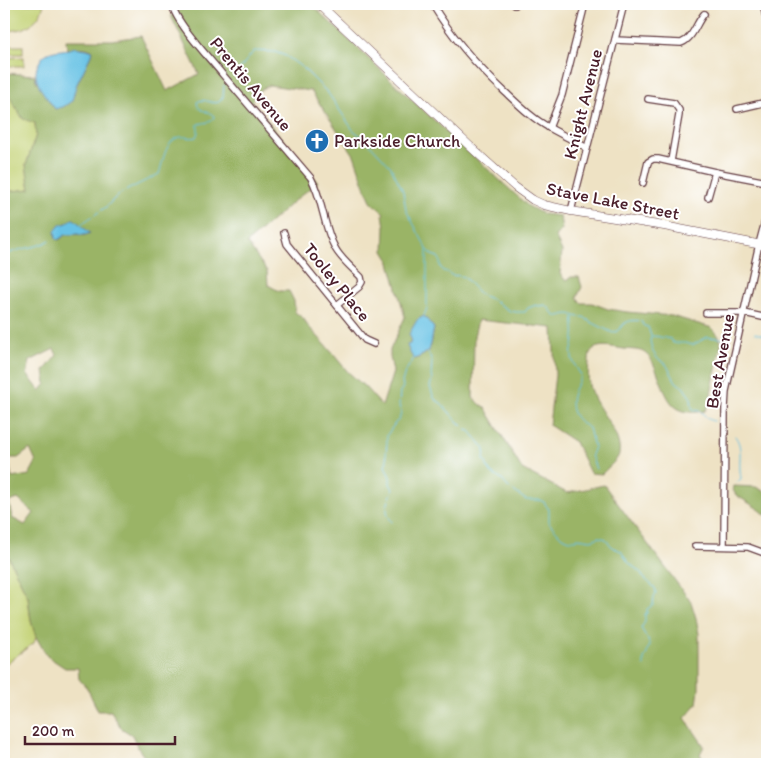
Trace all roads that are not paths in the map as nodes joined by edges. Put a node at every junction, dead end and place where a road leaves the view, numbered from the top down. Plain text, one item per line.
1 (172, 4) edge
2 (319, 4) edge
3 (432, 4) edge
4 (585, 4) edge
5 (624, 4) edge
6 (763, 4) edge
7 (704, 14) dead end
8 (767, 21) edge
9 (614, 40) junction
10 (648, 99) dead end
11 (767, 102) edge
12 (737, 109) dead end
13 (549, 128) junction
14 (587, 148) junction
15 (671, 162) junction
16 (715, 172) junction
17 (767, 182) edge
18 (643, 183) dead end
19 (708, 197) dead end
20 (571, 211) junction
21 (767, 214) edge
22 (284, 233) dead end
23 (759, 244) junction
24 (767, 246) edge
25 (337, 305) junction
26 (706, 313) dead end
27 (744, 313) junction
28 (767, 318) edge
29 (374, 344) dead end
30 (695, 546) dead end
31 (724, 546) junction
32 (767, 554) edge

1 - 25 street, Prentis Avenue
2 - 20 main road, Stave Lake Street
3 - 13 street
4 - 13 street
5 - 9 street, Knight Avenue
6 - 8 street
7 - 9 street
9 - 14 street, Knight Avenue
10 - 15 street
11 - 12 street
13 - 14 street
14 - 20 street, Knight Avenue
15 - 16 street
15 - 18 street
16 - 17 street
16 - 19 street
20 - 23 main road, Stave Lake Street
21 - 23 street, Best Avenue
22 - 25 street, Tooley Place
23 - 24 main road, Stave Lake Street
23 - 27 street, Best Avenue
25 - 29 street, Tooley Place
26 - 27 street
27 - 28 street
27 - 31 street, Best Avenue
30 - 31 street
31 - 32 street

